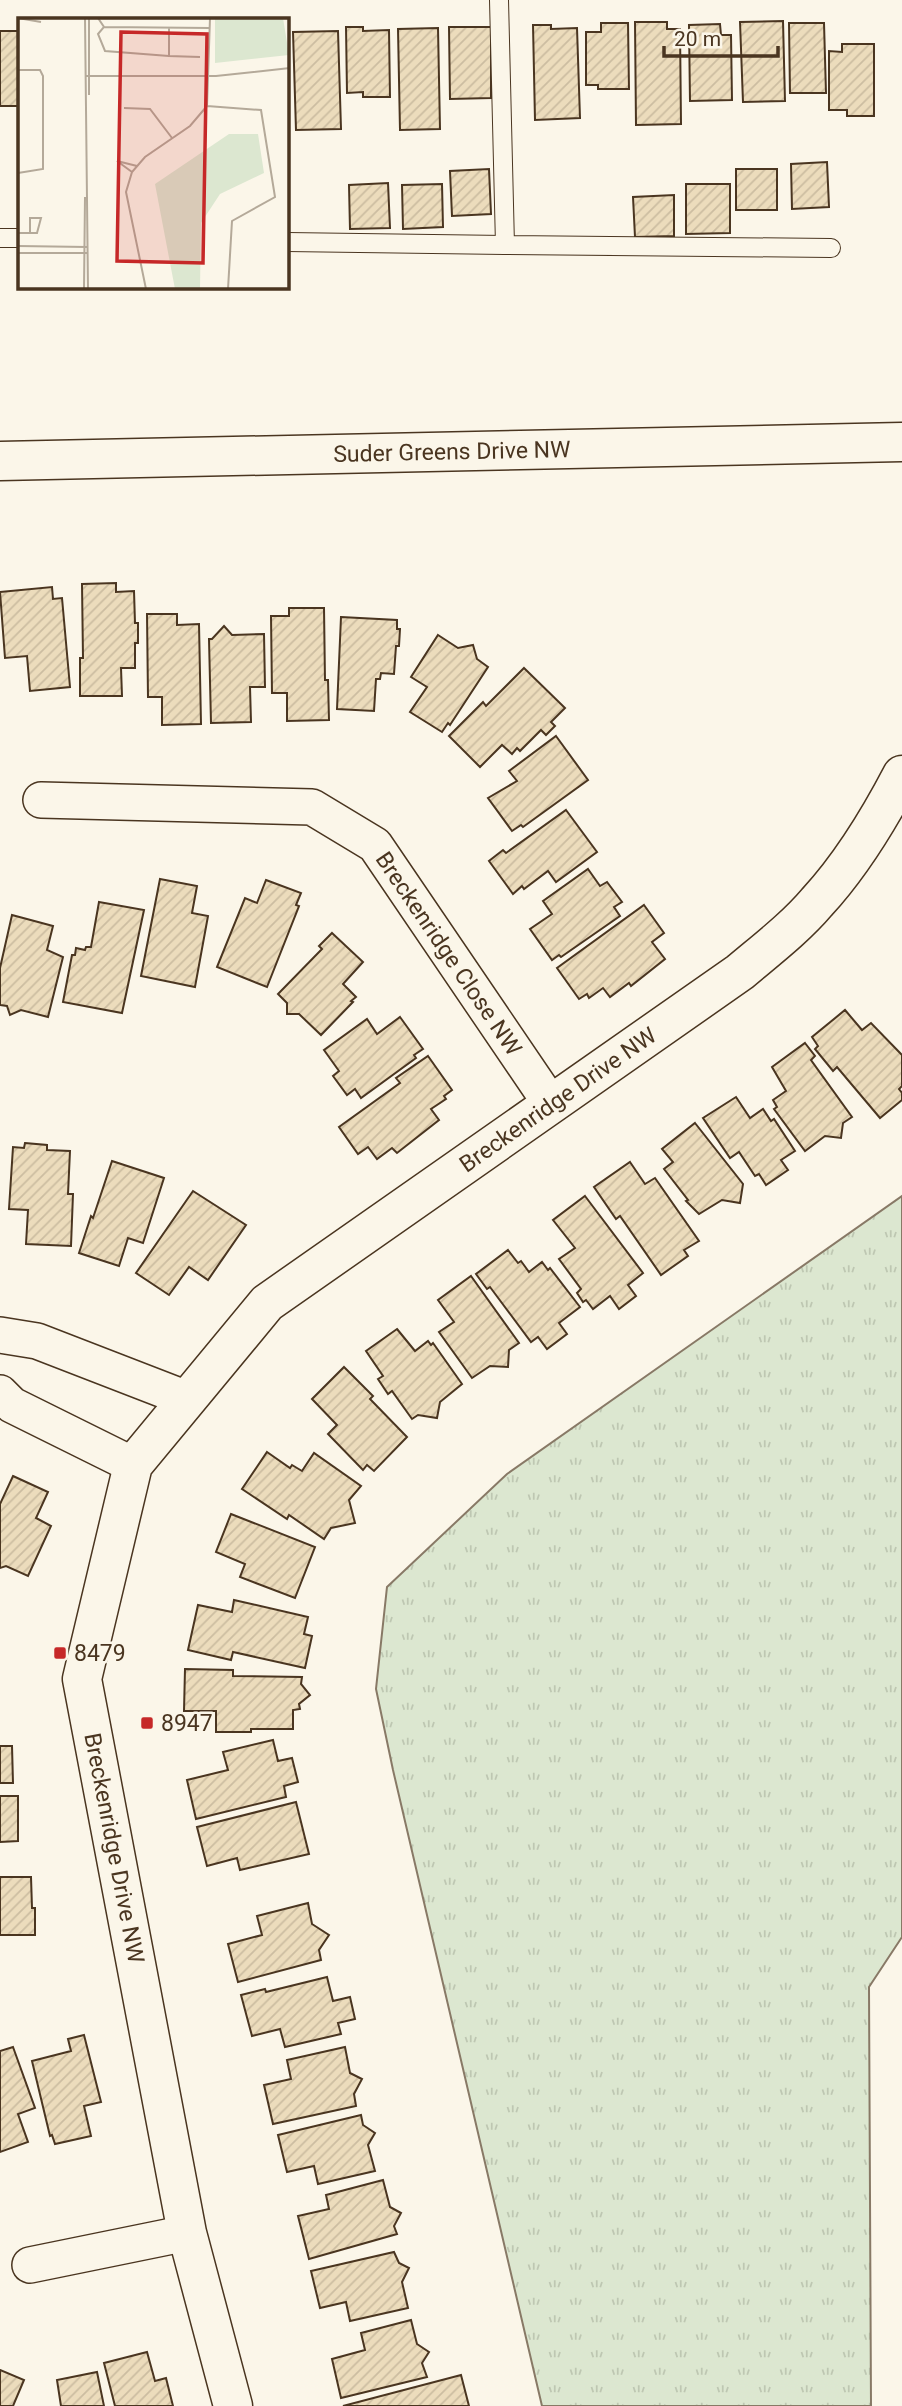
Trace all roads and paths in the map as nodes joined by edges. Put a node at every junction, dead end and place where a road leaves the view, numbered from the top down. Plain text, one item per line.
1 (499, 0) edge
2 (0, 238) edge
3 (18, 238) edge
4 (289, 242) edge
5 (505, 245) junction
6 (831, 248) dead end
7 (902, 442) edge
8 (0, 461) edge
9 (902, 775) edge
10 (41, 800) dead end
11 (551, 1104) junction
12 (0, 1335) edge
13 (0, 1393) edge
14 (187, 1399) junction
15 (133, 1465) junction
16 (187, 2233) junction
17 (30, 2265) dead end
18 (233, 2406) edge

1 - 5 lane
2 - 3 lane
4 - 5 lane
5 - 6 lane
7 - 8 street, Suder Greens Drive NW
9 - 11 street, Breckenridge Drive NW
10 - 11 street, Breckenridge Close NW
11 - 14 street, Breckenridge Drive NW
12 - 14 street
13 - 15 street
14 - 15 street, Breckenridge Drive NW
15 - 16 street, Breckenridge Drive NW
16 - 17 street
16 - 18 street, Breckenridge Drive NW

